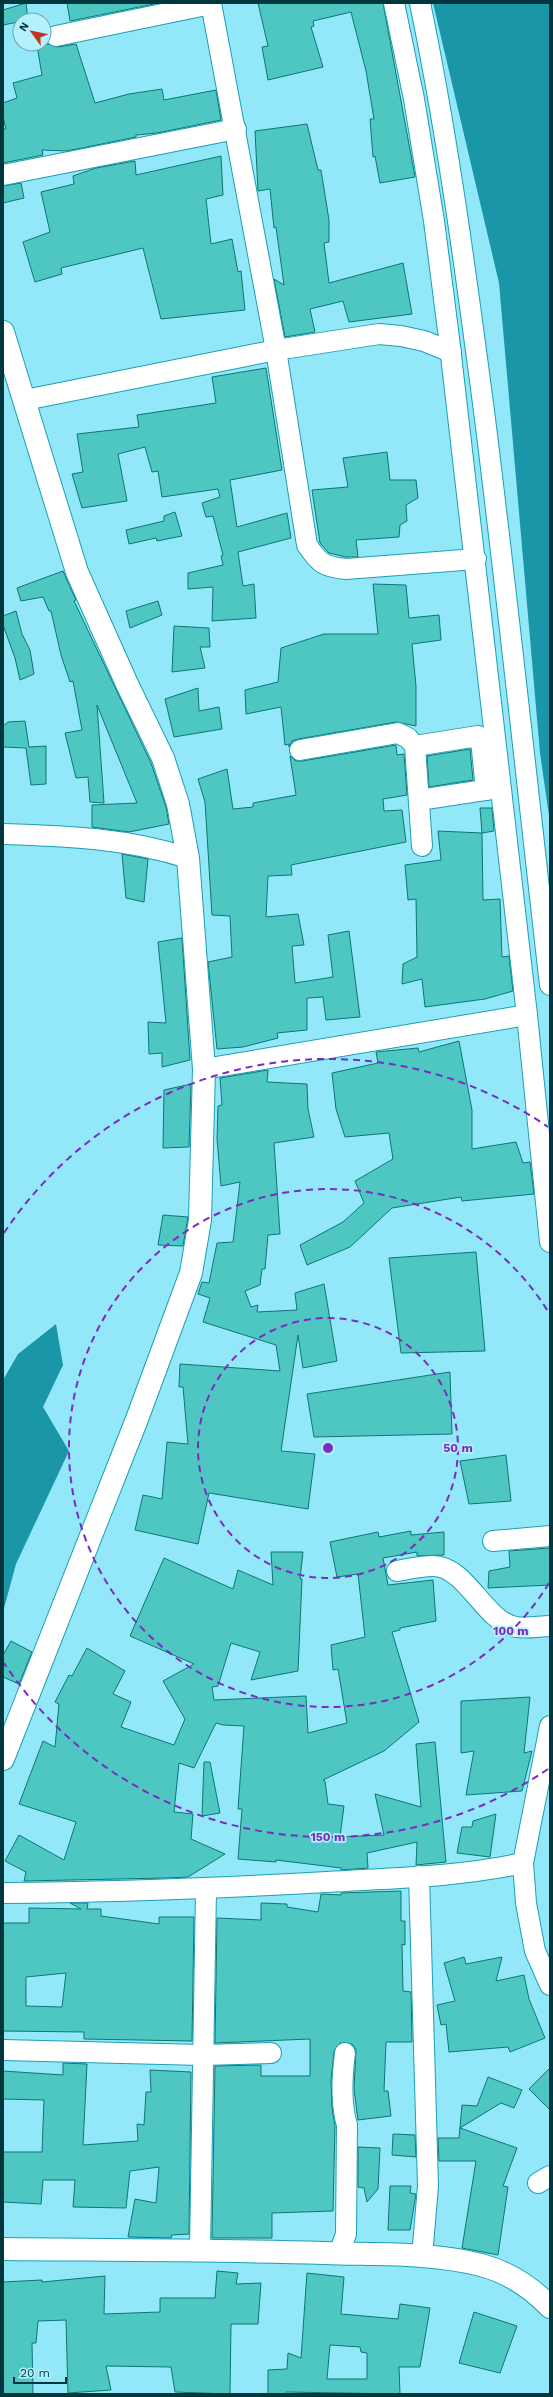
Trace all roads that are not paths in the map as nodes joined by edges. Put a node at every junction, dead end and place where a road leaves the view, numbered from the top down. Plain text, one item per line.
1 (211, 4) edge
2 (421, 6) edge
3 (395, 9) edge
4 (56, 36) dead end
5 (236, 129) junction
6 (3, 175) edge
7 (3, 332) edge
8 (276, 350) junction
9 (451, 352) junction
10 (25, 400) junction
11 (476, 559) junction
12 (489, 743) junction
13 (415, 746) junction
14 (300, 750) dead end
15 (496, 792) junction
16 (528, 793) junction
17 (419, 800) junction
18 (3, 834) edge
19 (422, 846) dead end
20 (188, 858) junction
21 (550, 985) edge
22 (527, 1015) junction
23 (204, 1069) junction
24 (550, 1242) edge
25 (550, 1536) edge
26 (493, 1541) dead end
27 (397, 1571) dead end
28 (550, 1626) edge
29 (550, 1726) edge
30 (3, 1759) edge
31 (523, 1863) junction
32 (419, 1876) junction
33 (206, 1889) junction
34 (3, 1893) edge
35 (550, 1985) edge
36 (3, 2050) edge
37 (271, 2053) dead end
38 (345, 2053) dead end
39 (202, 2054) junction
40 (3, 2249) edge
41 (200, 2249) junction
42 (338, 2254) junction
43 (422, 2257) junction
44 (547, 2297) edge

1 - 4 street
1 - 5 street
2 - 3 street
2 - 16 street
3 - 9 street
5 - 6 street
5 - 8 street
7 - 10 highway
8 - 9 street
8 - 10 street
8 - 11 street
9 - 11 street
10 - 20 highway
11 - 12 street
12 - 13 street
12 - 15 street
13 - 14 street
13 - 17 street
15 - 16 street
15 - 17 street
15 - 22 street
16 - 21 street
17 - 19 street
18 - 20 street
20 - 23 highway
22 - 23 street
22 - 24 street
23 - 30 highway
25 - 26 street
27 - 28 street
29 - 31 street
31 - 32 street
31 - 35 street
32 - 33 street
32 - 43 street
33 - 34 street
33 - 39 street
36 - 39 street
37 - 39 street
38 - 42 street
39 - 41 street
40 - 41 highway
41 - 42 highway
42 - 43 highway
43 - 44 highway

